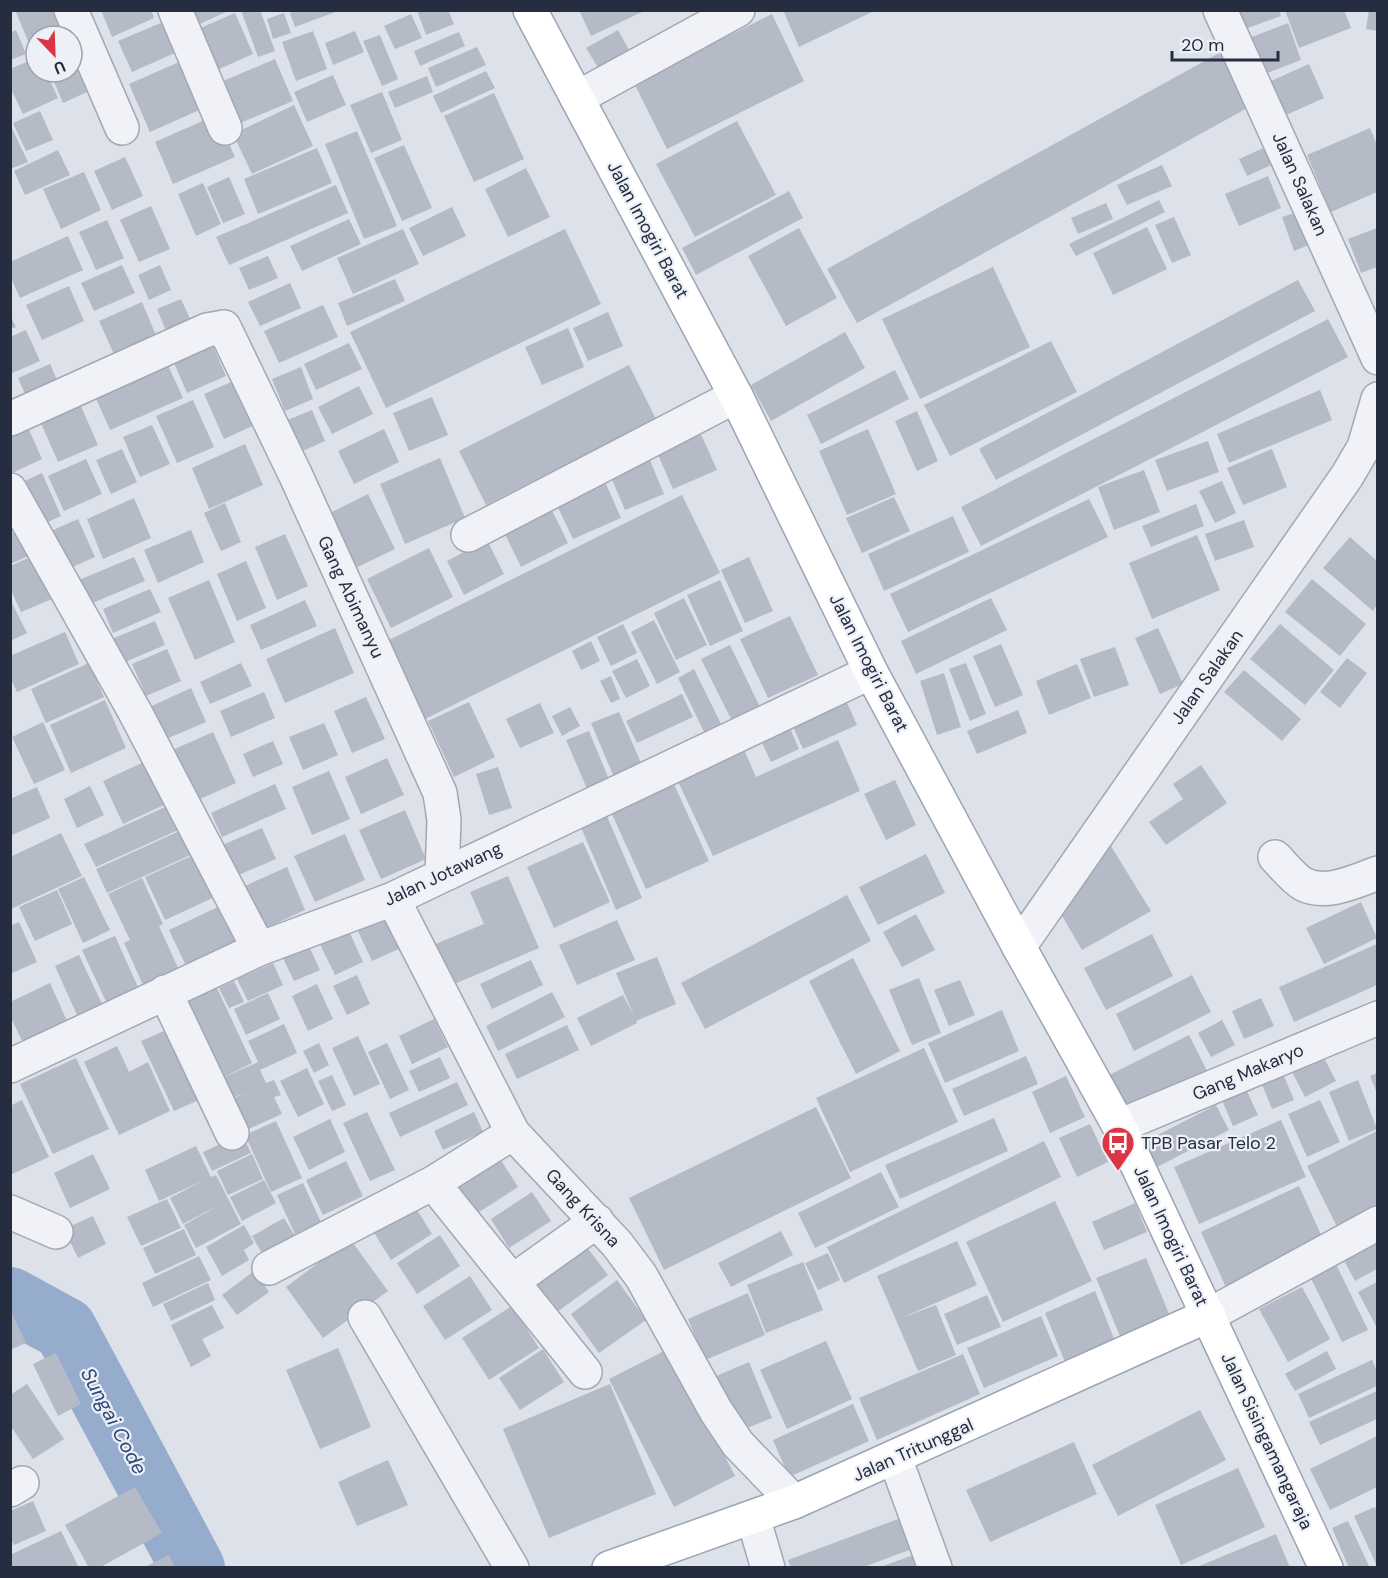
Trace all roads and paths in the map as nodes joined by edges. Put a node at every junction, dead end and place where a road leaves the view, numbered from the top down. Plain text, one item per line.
1 (71, 10) edge
2 (175, 10) edge
3 (530, 10) edge
4 (738, 10) edge
5 (1221, 10) edge
6 (577, 98) junction
7 (122, 128) dead end
8 (225, 128) dead end
9 (1377, 358) edge
10 (736, 396) junction
11 (1377, 399) edge
12 (10, 419) edge
13 (1372, 450) edge
14 (10, 490) edge
15 (468, 535) dead end
16 (871, 672) junction
17 (1275, 857) dead end
18 (1377, 873) edge
19 (442, 875) junction
20 (393, 899) junction
21 (1019, 947) junction
22 (259, 949) junction
23 (165, 992) junction
24 (1377, 1018) edge
25 (10, 1066) edge
26 (1119, 1126) junction
27 (232, 1132) dead end
28 (513, 1133) junction
29 (433, 1183) junction
30 (10, 1212) edge
31 (597, 1221) junction
32 (1377, 1223) edge
33 (56, 1232) dead end
34 (269, 1268) dead end
35 (513, 1281) junction
36 (1209, 1315) junction
37 (365, 1317) dead end
38 (585, 1372) dead end
39 (896, 1458) junction
40 (794, 1502) junction
41 (753, 1517) junction
42 (512, 1568) edge
43 (609, 1568) edge
44 (768, 1568) edge
45 (935, 1568) edge
46 (1326, 1568) edge

1 - 7 street
2 - 8 street
3 - 6 main road, Jalan Imogiri Barat
4 - 6 street
5 - 9 street, Jalan Salakan
6 - 10 main road, Jalan Imogiri Barat
10 - 15 street
10 - 16 main road, Jalan Imogiri Barat
11 - 13 street, Jalan Salakan
12 - 19 street, Gang Abimanyu
13 - 21 street, Jalan Salakan
14 - 22 street
16 - 19 street, Jalan Jotawang
16 - 21 main road, Jalan Imogiri Barat
17 - 18 street
19 - 20 street, Jalan Jotawang
20 - 22 street, Jalan Jotawang
20 - 28 street, Gang Krisna
21 - 26 main road, Jalan Imogiri Barat
22 - 23 street, Jalan Jotawang
23 - 25 street, Jalan Jotawang
23 - 27 street
24 - 26 street, Gang Makaryo
26 - 36 main road, Jalan Imogiri Barat
28 - 29 street
28 - 31 street, Gang Krisna
29 - 34 street
29 - 35 street
30 - 33 street
31 - 35 street
31 - 40 street, Gang Krisna
32 - 36 street
35 - 38 street
36 - 39 main road, Jalan Tritunggal
36 - 46 main road, Jalan Sisingamangaraja
37 - 42 street
39 - 40 main road, Jalan Tritunggal
39 - 45 street
40 - 41 main road, Jalan Tritunggal
41 - 43 main road, Jalan Tritunggal
41 - 44 street

